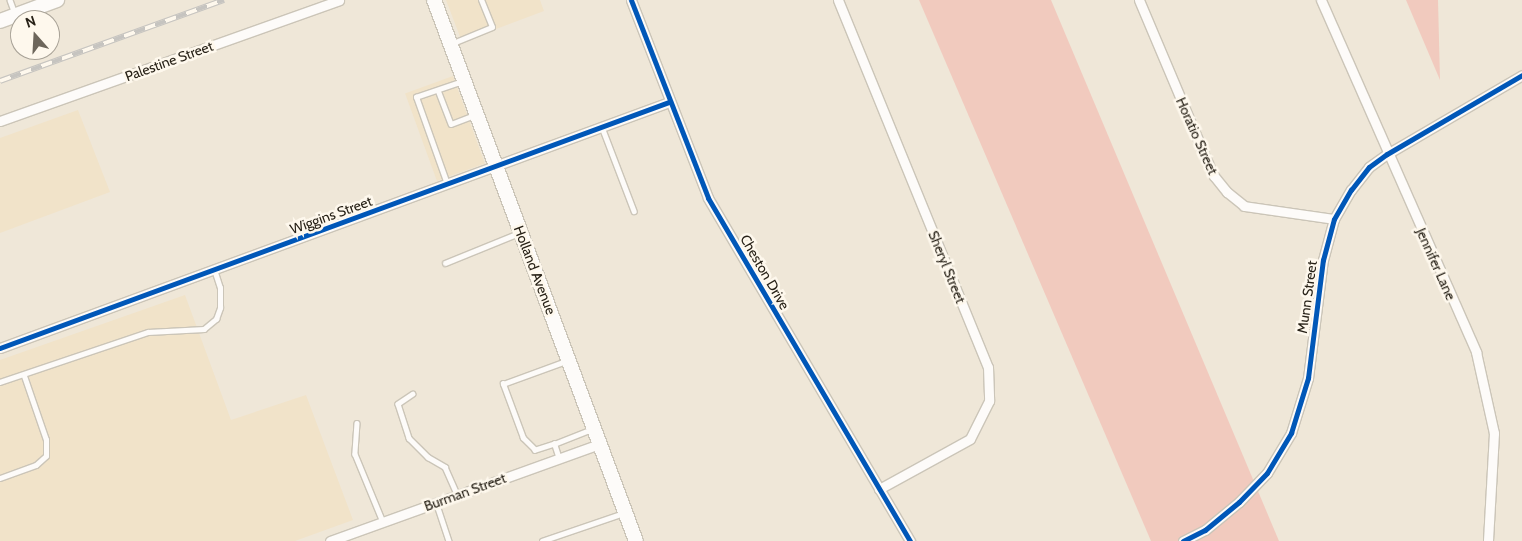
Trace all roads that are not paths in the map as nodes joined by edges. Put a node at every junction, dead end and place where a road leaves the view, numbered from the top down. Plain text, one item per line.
1 (57, 0) edge
2 (339, 0) edge
3 (434, 0) edge
4 (481, 0) edge
5 (631, 0) edge
6 (838, 0) edge
7 (1138, 0) edge
8 (1321, 0) edge
9 (41, 3) edge
10 (26, 10) edge
11 (450, 44) junction
12 (1522, 75) edge
13 (464, 81) junction
14 (438, 90) junction
15 (669, 102) junction
16 (476, 114) junction
17 (0, 121) edge
18 (602, 127) junction
19 (1387, 154) junction
20 (496, 166) junction
21 (447, 184) junction
22 (634, 211) dead end
23 (1334, 219) junction
24 (520, 232) junction
25 (444, 264) dead end
26 (214, 270) junction
27 (0, 348) edge
28 (569, 360) junction
29 (24, 376) junction
30 (0, 382) edge
31 (413, 394) dead end
32 (357, 423) dead end
33 (594, 428) junction
34 (554, 444) junction
35 (600, 444) junction
36 (559, 459) junction
37 (0, 478) edge
38 (879, 489) junction
39 (457, 494) junction
40 (436, 502) junction
41 (626, 513) junction
42 (383, 522) junction
43 (330, 541) edge
44 (449, 541) edge
45 (542, 541) edge
46 (636, 541) edge
47 (910, 541) edge
48 (1183, 541) edge
49 (1488, 541) edge

1 - 9 main road
2 - 17 street, Palestine Street
3 - 11 main road, Holland Avenue
4 - 11 lane
5 - 15 street, Cheston Drive
6 - 38 street, Sheryl Street
7 - 23 street, Horatio Street
8 - 19 street, Jennifer Lane
9 - 10 main road
11 - 13 main road, Holland Avenue
12 - 19 street, Munn Street
13 - 14 lane
13 - 16 main road, Holland Avenue
14 - 16 lane
14 - 21 lane
15 - 18 street, Wiggins Street
15 - 38 street, Cheston Drive
16 - 20 main road, Holland Avenue
18 - 20 street, Wiggins Street
18 - 22 lane
19 - 23 street, Munn Street
19 - 49 street, Jennifer Lane
20 - 21 street, Wiggins Street
20 - 24 main road, Holland Avenue
21 - 26 street, Wiggins Street
23 - 48 street, Munn Street
24 - 25 lane
24 - 28 main road, Holland Avenue
26 - 27 street, Wiggins Street
26 - 29 lane
28 - 33 main road, Holland Avenue
28 - 34 lane
29 - 30 lane
29 - 37 lane
31 - 39 lane
32 - 42 lane
33 - 34 lane
33 - 35 main road, Holland Avenue
34 - 36 lane
35 - 36 street, Burman Street
35 - 41 main road, Holland Avenue
36 - 39 street, Burman Street
38 - 47 street, Cheston Drive
39 - 40 street, Burman Street
40 - 42 street, Burman Street
40 - 44 lane
41 - 45 lane
41 - 46 main road, Holland Avenue
42 - 43 street, Burman Street

